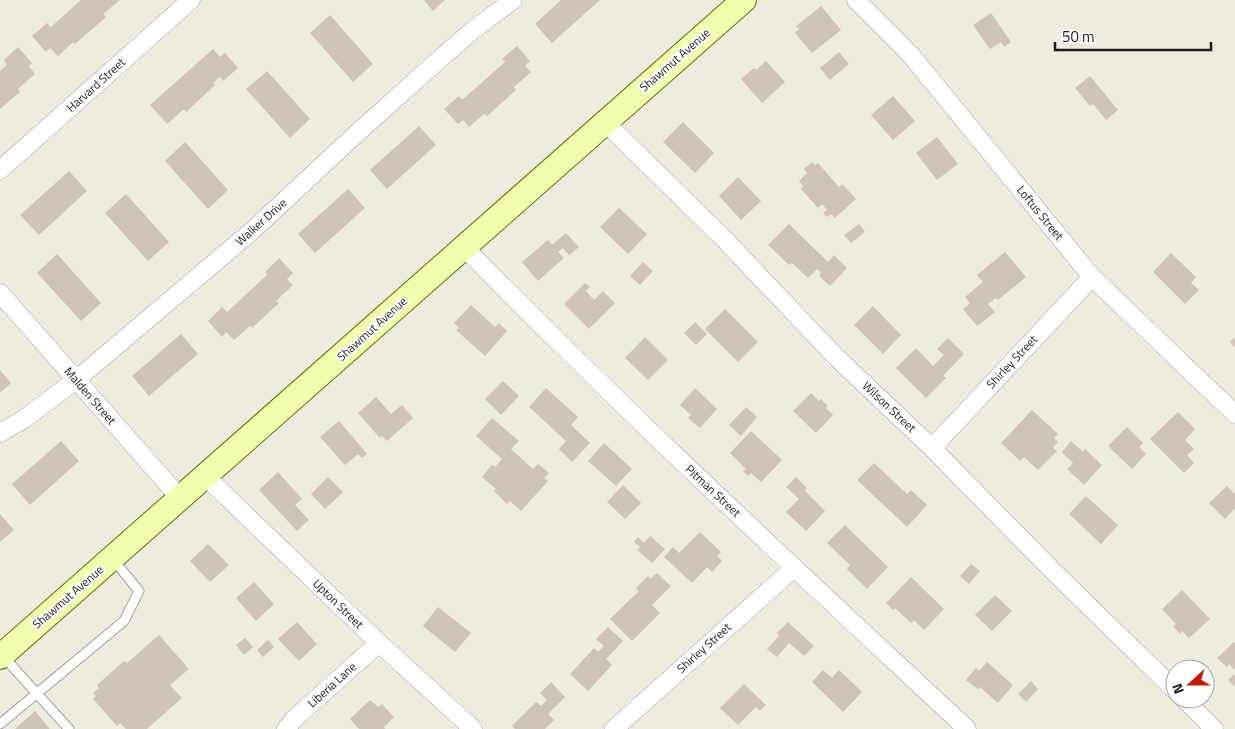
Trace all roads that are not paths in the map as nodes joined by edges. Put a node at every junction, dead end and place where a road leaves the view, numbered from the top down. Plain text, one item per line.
1 (191, 0) edge
2 (513, 0) edge
3 (744, 0) edge
4 (856, 0) edge
5 (605, 122) junction
6 (0, 170) edge
7 (464, 247) junction
8 (1092, 277) junction
9 (0, 293) edge
10 (76, 380) junction
11 (1235, 414) edge
12 (0, 433) edge
13 (932, 448) junction
14 (205, 476) junction
15 (180, 498) junction
16 (112, 558) junction
17 (794, 568) junction
18 (379, 643) junction
19 (1, 656) edge
20 (1165, 680) edge
21 (37, 694) junction
22 (1194, 709) edge
23 (0, 724) edge
24 (63, 727) edge
25 (286, 729) edge
26 (472, 729) edge
27 (614, 729) edge
28 (966, 729) edge
29 (1214, 729) edge

1 - 6 street, Harvard Street
2 - 10 street, Walker Drive
3 - 5 main road, Shawmut Avenue
4 - 8 street, Loftus Street
5 - 7 main road, Shawmut Avenue
5 - 13 street, Wilson Street
7 - 14 main road, Shawmut Avenue
7 - 17 street, Pitman Street
8 - 11 street, Loftus Street
8 - 13 street, Shirley Street
9 - 10 street, Malden Street
10 - 12 street, Walker Drive
10 - 15 street, Malden Street
13 - 20 street, Wilson Street
14 - 15 main road, Shawmut Avenue
14 - 18 street, Upton Street
15 - 16 main road, Shawmut Avenue
16 - 19 main road, Shawmut Avenue
16 - 21 lane
17 - 27 street, Shirley Street
17 - 28 street, Pitman Street
18 - 25 street, Liberia Lane
18 - 26 street, Upton Street
19 - 21 lane
21 - 23 lane
21 - 24 lane
22 - 29 street

